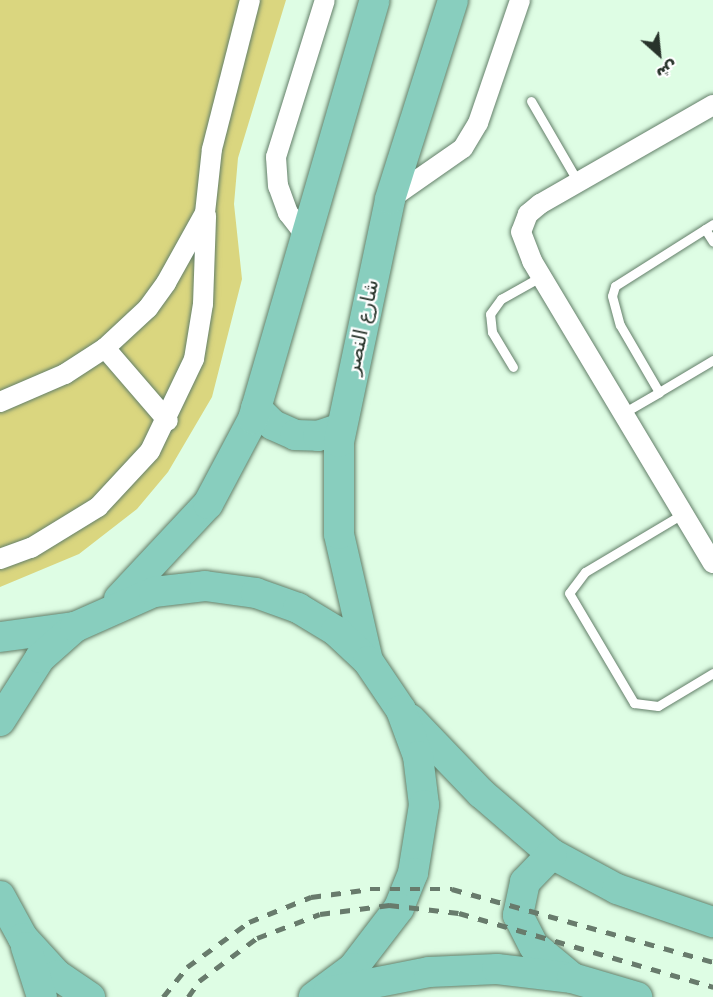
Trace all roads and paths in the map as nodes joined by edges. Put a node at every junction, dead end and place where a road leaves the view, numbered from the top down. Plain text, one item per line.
1 (250, 0) edge
2 (325, 0) edge
3 (375, 0) edge
4 (453, 0) edge
5 (520, 0) edge
6 (531, 101) dead end
7 (713, 105) edge
8 (578, 182) junction
9 (390, 199) junction
10 (206, 213) junction
11 (709, 227) edge
12 (306, 236) junction
13 (713, 242) edge
14 (542, 276) junction
15 (105, 348) junction
16 (713, 360) edge
17 (513, 367) dead end
18 (659, 392) junction
19 (0, 402) edge
20 (256, 408) junction
21 (625, 412) junction
22 (168, 421) junction
23 (341, 428) junction
24 (684, 513) junction
25 (0, 559) edge
26 (713, 563) edge
27 (112, 606) junction
28 (75, 627) junction
29 (0, 637) edge
30 (368, 661) junction
31 (713, 673) edge
32 (401, 710) junction
33 (0, 721) edge
34 (552, 854) junction
35 (2, 902) edge
36 (713, 922) edge
37 (23, 938) junction
38 (572, 978) junction
39 (316, 995) edge
40 (42, 997) edge
41 (90, 997) edge
42 (637, 997) edge

1 - 10 street
2 - 12 street
3 - 12 main road
4 - 9 main road, شارع النصر
5 - 9 street
6 - 8 lane
7 - 8 street
8 - 14 street
9 - 23 main road, شارع النصر
10 - 15 street
10 - 22 street
11 - 13 lane
11 - 18 lane
12 - 20 main road
14 - 17 lane
14 - 21 street
15 - 19 street
15 - 22 street
16 - 18 lane
18 - 21 lane
20 - 23 main road
20 - 27 main road
21 - 24 street
22 - 25 street
23 - 30 main road, شارع النصر
24 - 26 street
24 - 31 lane
27 - 28 main road
27 - 30 main road
28 - 29 main road
28 - 33 main road
30 - 32 main road
32 - 34 main road
32 - 39 main road
34 - 36 main road
34 - 38 main road
35 - 37 main road
37 - 40 main road
37 - 41 main road
38 - 39 main road
38 - 42 main road

